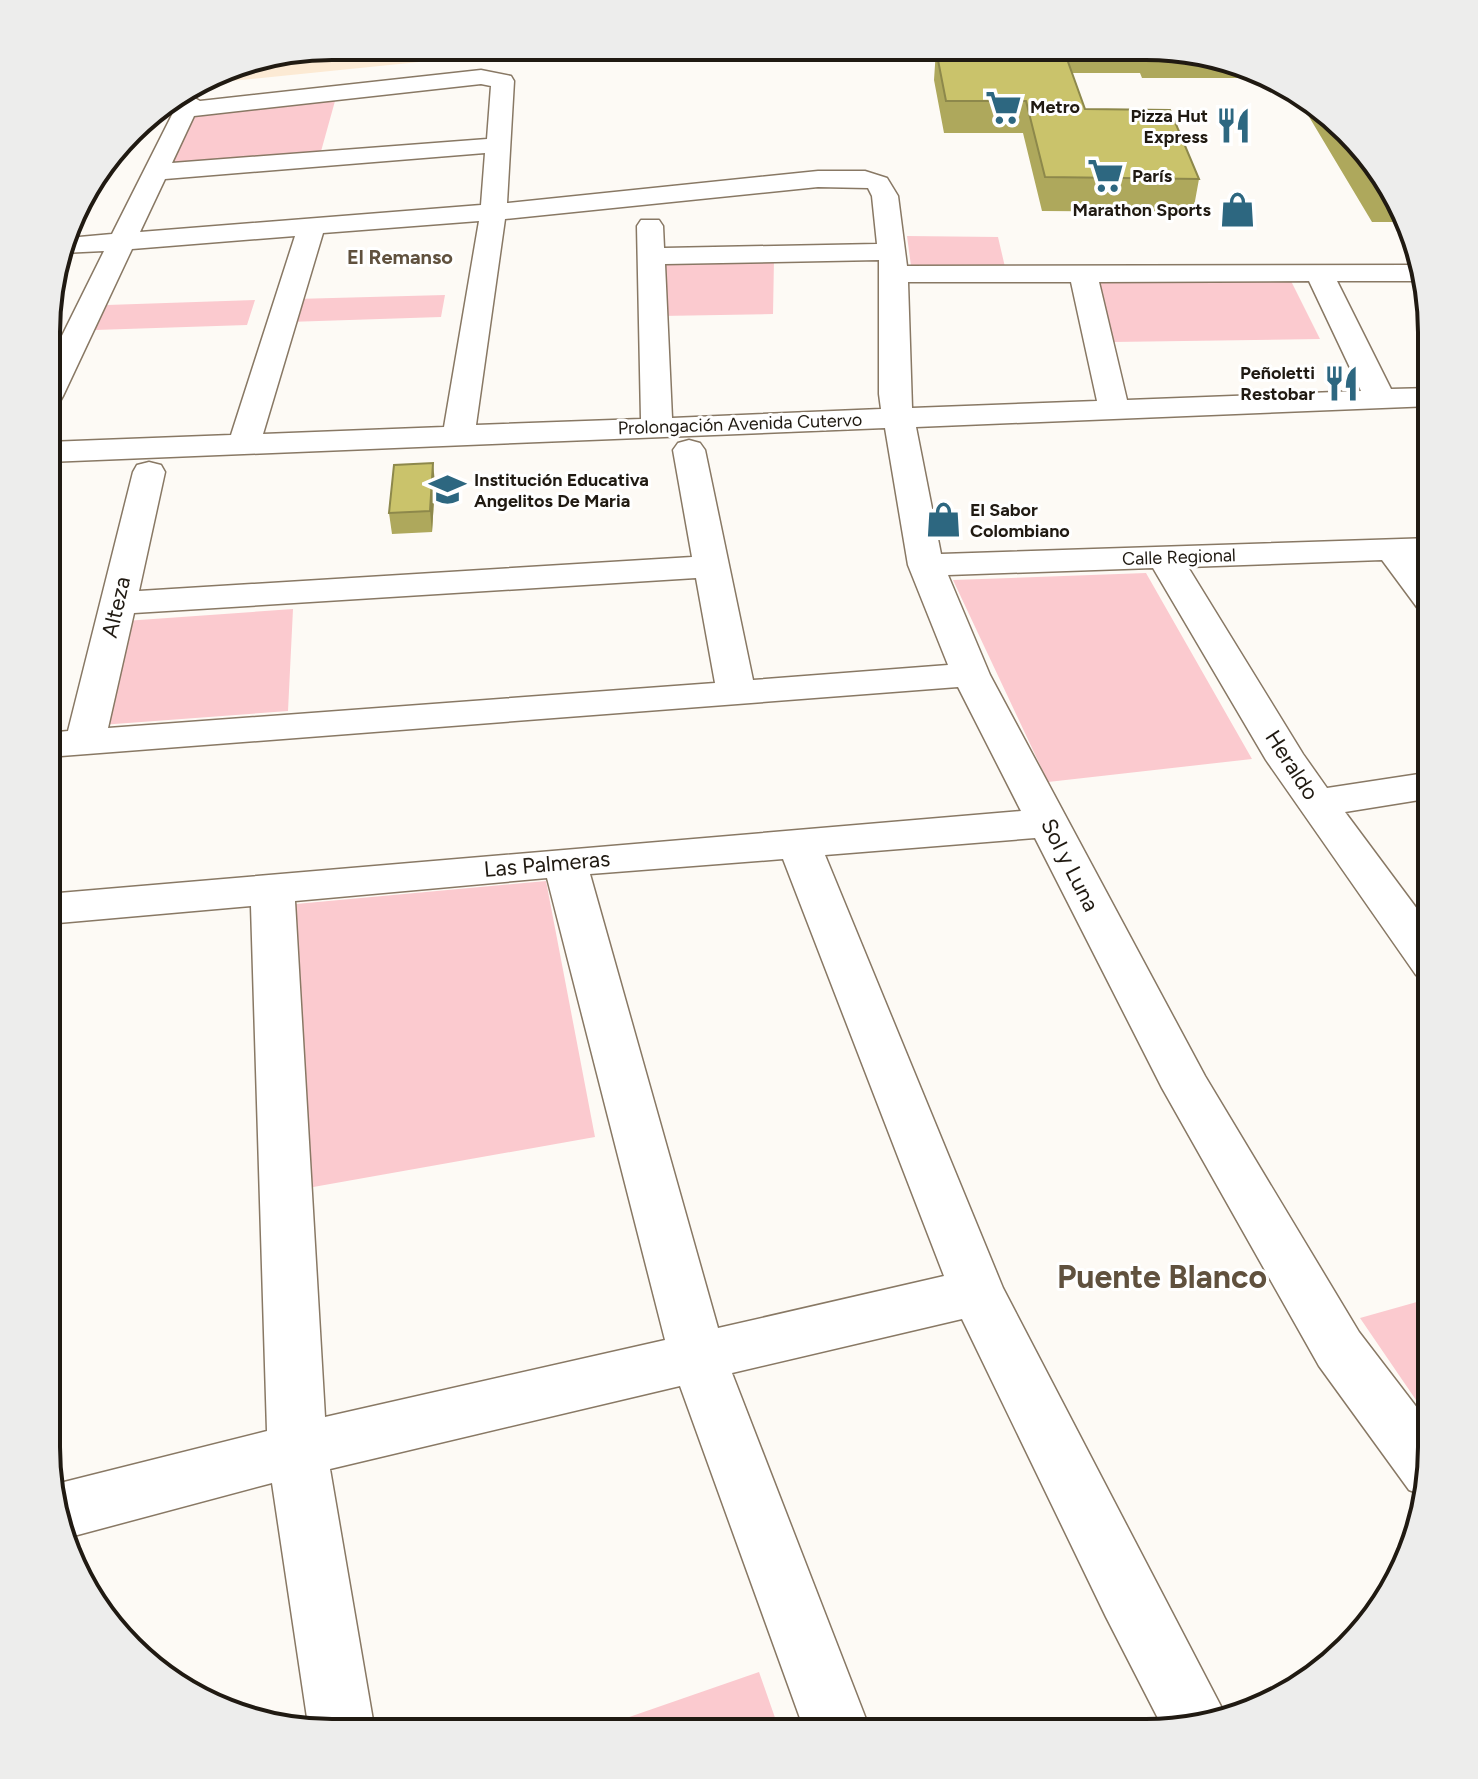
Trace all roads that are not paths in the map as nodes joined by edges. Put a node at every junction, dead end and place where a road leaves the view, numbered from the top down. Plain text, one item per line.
1 (350, 92) junction
2 (497, 145) junction
3 (332, 158) junction
4 (156, 172) junction
5 (649, 195) junction
6 (493, 212) junction
7 (311, 228) junction
8 (121, 241) junction
9 (74, 245) edge
10 (651, 256) junction
11 (894, 263) junction
12 (1083, 272) junction
13 (1318, 272) junction
14 (1411, 273) edge
15 (60, 371) edge
16 (1418, 397) edge
17 (1380, 398) junction
18 (1114, 409) junction
19 (1418, 421) edge
20 (657, 428) junction
21 (902, 430) junction
22 (459, 435) junction
23 (244, 444) junction
24 (689, 450) junction
25 (60, 452) edge
26 (149, 472) junction
27 (60, 476) edge
28 (1418, 548) edge
29 (1392, 549) junction
30 (1165, 558) junction
31 (926, 565) junction
32 (712, 566) junction
33 (1418, 583) edge
34 (117, 603) junction
35 (971, 675) junction
36 (736, 692) junction
37 (66, 744) edge
38 (1418, 787) edge
39 (1316, 803) junction
40 (1048, 823) junction
41 (798, 842) junction
42 (565, 862) junction
43 (272, 889) junction
44 (60, 908) edge
45 (1417, 943) edge
46 (977, 1292) junction
47 (698, 1358) junction
48 (297, 1450) junction
49 (1417, 1454) edge
50 (67, 1509) edge
51 (1192, 1715) edge
52 (340, 1718) edge
53 (833, 1718) edge

1 - 2 street
1 - 3 street
1 - 4 street
2 - 3 street
2 - 6 street
3 - 4 street
4 - 8 street
5 - 6 street
5 - 10 street
5 - 11 street, Sol y Luna
6 - 7 street
6 - 22 street
7 - 8 street
7 - 23 street
8 - 9 street
8 - 15 street
10 - 11 street
10 - 20 street
11 - 12 street
11 - 21 street, Sol y Luna
12 - 13 street
12 - 18 street
13 - 14 street
13 - 17 street
16 - 17 street, Prolongación Avenida Cutervo
17 - 18 street, Prolongación Avenida Cutervo
18 - 21 street, Prolongación Avenida Cutervo
19 - 21 street, Prolongación Avenida Cutervo
20 - 21 street, Prolongación Avenida Cutervo
20 - 22 street, Prolongación Avenida Cutervo
21 - 24 street, Prolongación Avenida Cutervo
21 - 31 street, Sol y Luna
22 - 23 street, Prolongación Avenida Cutervo
23 - 25 street, Prolongación Avenida Cutervo
24 - 26 street, Prolongación Avenida Cutervo
24 - 32 street
26 - 27 street, Prolongación Avenida Cutervo
26 - 34 street, Alteza
28 - 29 street, Calle Regional
29 - 30 street, Calle Regional
29 - 33 street
30 - 31 street, Calle Regional
30 - 39 street, Heraldo
31 - 35 street, Sol y Luna
32 - 34 street
32 - 36 street
34 - 37 street, Alteza
35 - 36 street
35 - 40 street, Sol y Luna
36 - 37 street
38 - 39 street
39 - 45 street, Heraldo
40 - 41 street, Las Palmeras
40 - 49 street, Sol y Luna
41 - 42 street, Las Palmeras
41 - 46 street
42 - 43 street, Las Palmeras
42 - 47 street
43 - 44 street, Las Palmeras
43 - 48 street
46 - 47 street
46 - 51 street
47 - 48 street
47 - 53 street
48 - 50 street
48 - 52 street

